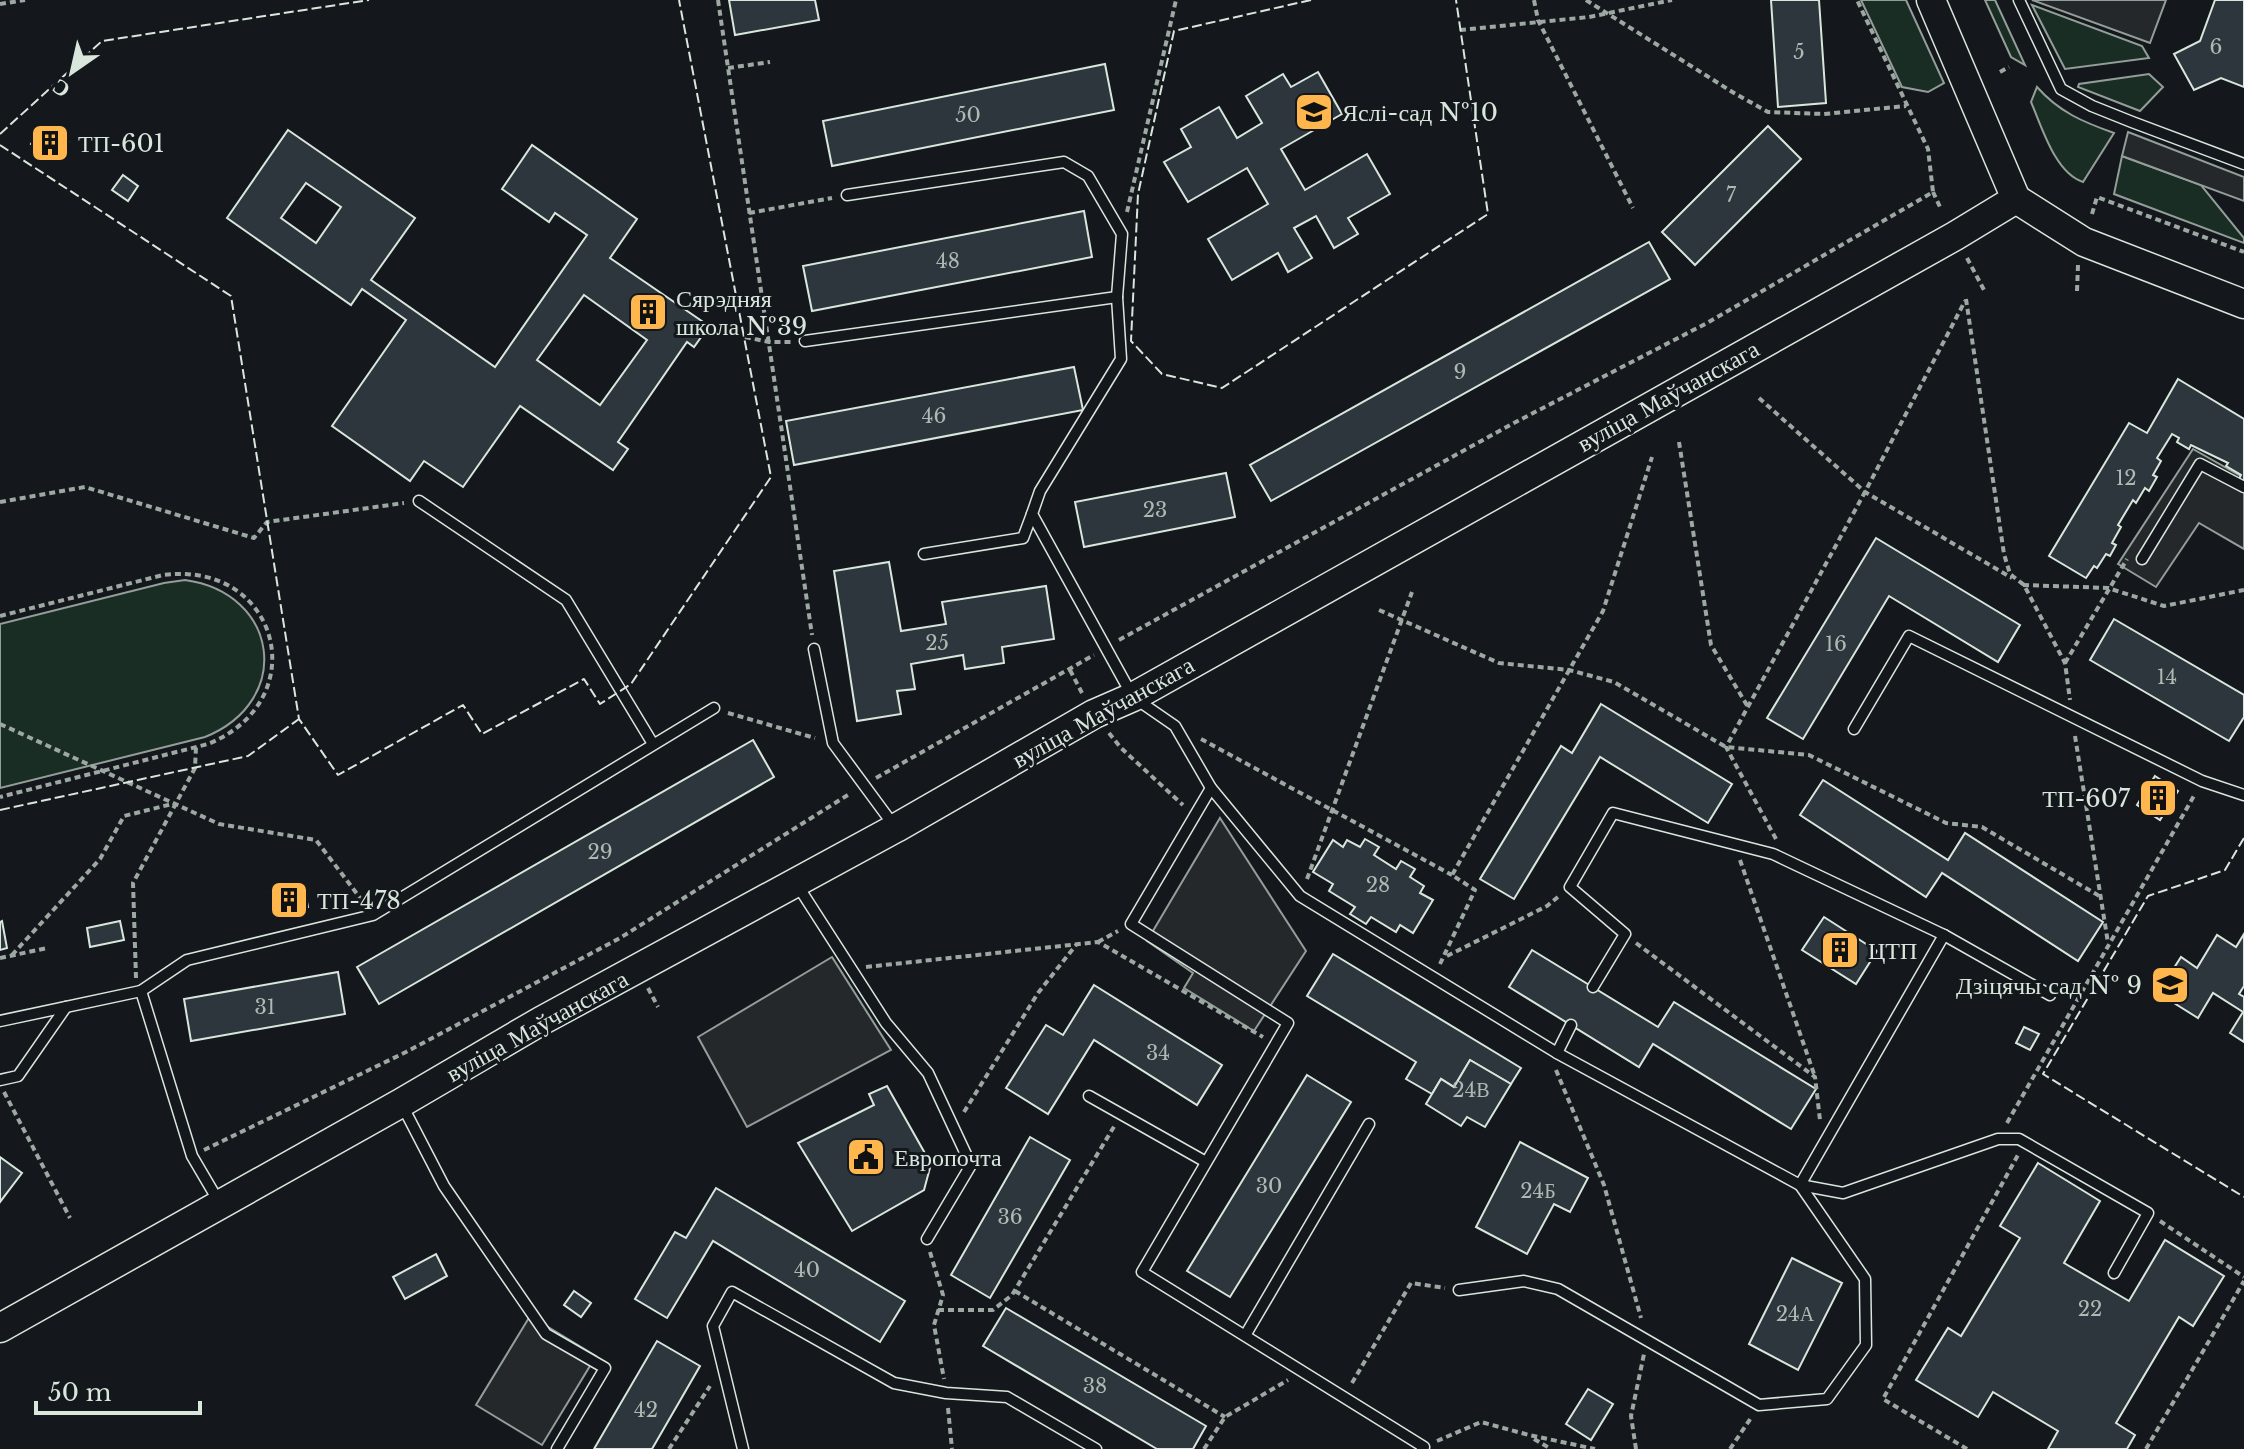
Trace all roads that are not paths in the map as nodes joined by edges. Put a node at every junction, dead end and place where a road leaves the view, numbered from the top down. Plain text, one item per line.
1 (1931, 0) edge
2 (2019, 0) edge
3 (2244, 164) edge
4 (847, 195) road end
5 (2016, 199) junction
6 (1117, 297) junction
7 (2244, 304) edge
8 (805, 341) road end
9 (2244, 487) edge
10 (419, 501) road end
11 (1032, 514) junction
12 (924, 554) dead end
13 (2142, 559) road end
14 (814, 649) road end
15 (1133, 697) junction
16 (714, 708) road end
17 (1854, 729) dead end
18 (653, 744) junction
19 (1211, 788) junction
20 (2244, 795) edge
21 (896, 828) junction
22 (795, 882) junction
23 (1944, 935) junction
24 (1593, 987) dead end
25 (139, 992) junction
26 (2050, 995) dead end
27 (66, 1007) junction
28 (0, 1021) edge
29 (1571, 1025) dead end
30 (1557, 1053) junction
31 (0, 1082) edge
32 (1089, 1096) dead end
33 (401, 1103) junction
34 (1369, 1124) dead end
35 (1206, 1162) junction
36 (1800, 1185) junction
37 (220, 1203) junction
38 (927, 1239) road end
39 (2114, 1273) dead end
40 (1459, 1290) road end
41 (0, 1328) edge
42 (1246, 1334) junction
43 (1423, 1448) edge
44 (557, 1449) edge
45 (743, 1449) edge
46 (1096, 1449) edge

1 - 5 main road
2 - 3 lane
4 - 6 lane
5 - 7 main road
5 - 15 main road, вуліца Маўчанскага
6 - 8 lane
6 - 11 lane
9 - 13 lane
10 - 18 lane
11 - 12 lane
11 - 15 lane
14 - 21 lane
15 - 19 lane
15 - 21 main road, вуліца Маўчанскага
16 - 18 lane
17 - 20 lane
18 - 25 lane
19 - 30 lane
19 - 35 lane
21 - 22 main road, вуліца Маўчанскага
22 - 33 main road, вуліца Маўчанскага
22 - 38 lane
23 - 24 lane
23 - 26 lane
23 - 36 lane
25 - 27 lane
25 - 37 lane
27 - 28 lane
27 - 31 lane
29 - 30 lane
30 - 36 lane
32 - 35 lane
33 - 37 main road, вуліца Маўчанскага
33 - 44 lane
34 - 42 lane
35 - 42 lane
36 - 39 lane
36 - 40 lane
37 - 41 main road, вуліца Маўчанскага
42 - 43 lane
45 - 46 lane

